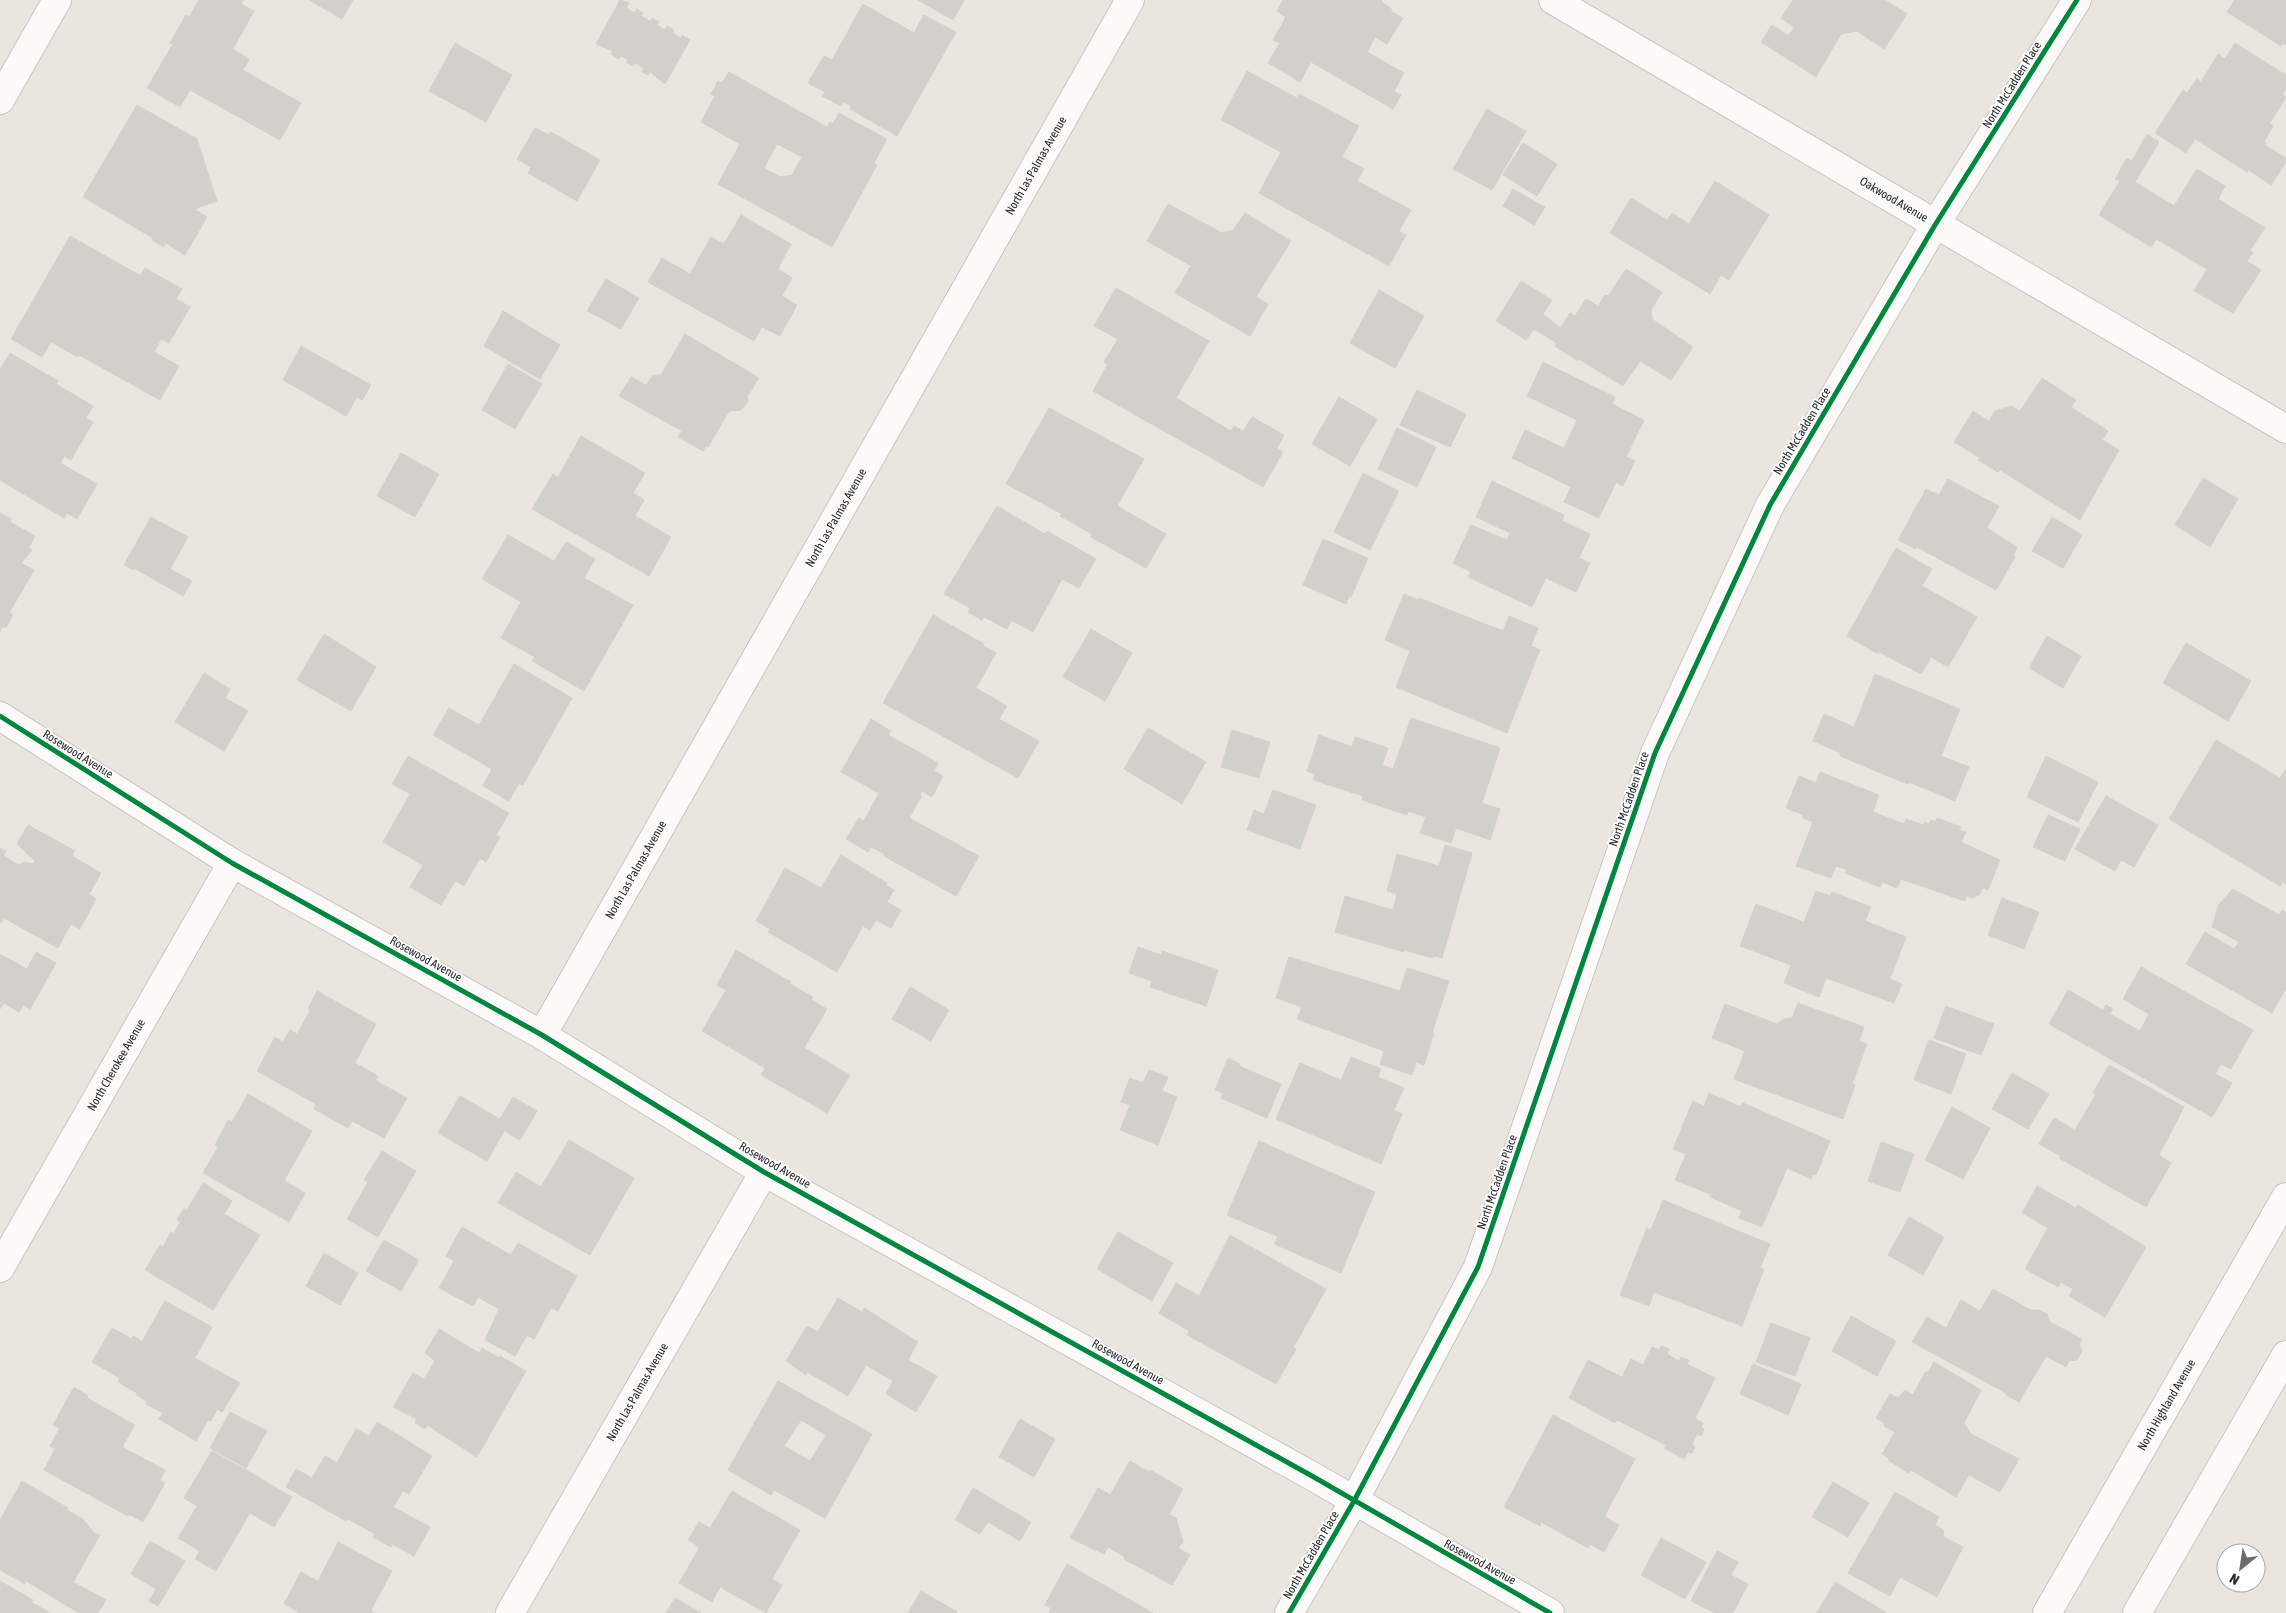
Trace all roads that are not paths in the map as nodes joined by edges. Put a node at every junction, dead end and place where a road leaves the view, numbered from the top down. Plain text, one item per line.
1 (57, 0) edge
2 (1130, 0) edge
3 (1553, 0) edge
4 (2077, 0) edge
5 (0, 100) edge
6 (1935, 225) junction
7 (2286, 429) edge
8 (0, 716) edge
9 (232, 862) junction
10 (542, 1035) junction
11 (764, 1172) junction
12 (2286, 1198) edge
13 (0, 1268) edge
14 (2286, 1355) edge
15 (1354, 1501) junction
16 (510, 1613) edge
17 (1289, 1613) edge
18 (1550, 1613) edge
19 (2047, 1613) edge
20 (2137, 1613) edge

1 - 5 street
2 - 10 street, North Las Palmas Avenue
3 - 6 street, Oakwood Avenue
4 - 6 street, North McCadden Place
6 - 7 street, Oakwood Avenue
6 - 15 street, North McCadden Place
8 - 9 street, Rosewood Avenue
9 - 10 street, Rosewood Avenue
9 - 13 street, North Cherokee Avenue
10 - 11 street, Rosewood Avenue
11 - 15 street, Rosewood Avenue
11 - 16 street, North Las Palmas Avenue
12 - 19 street, North Highland Avenue
14 - 20 street
15 - 17 street, North McCadden Place
15 - 18 street, Rosewood Avenue

